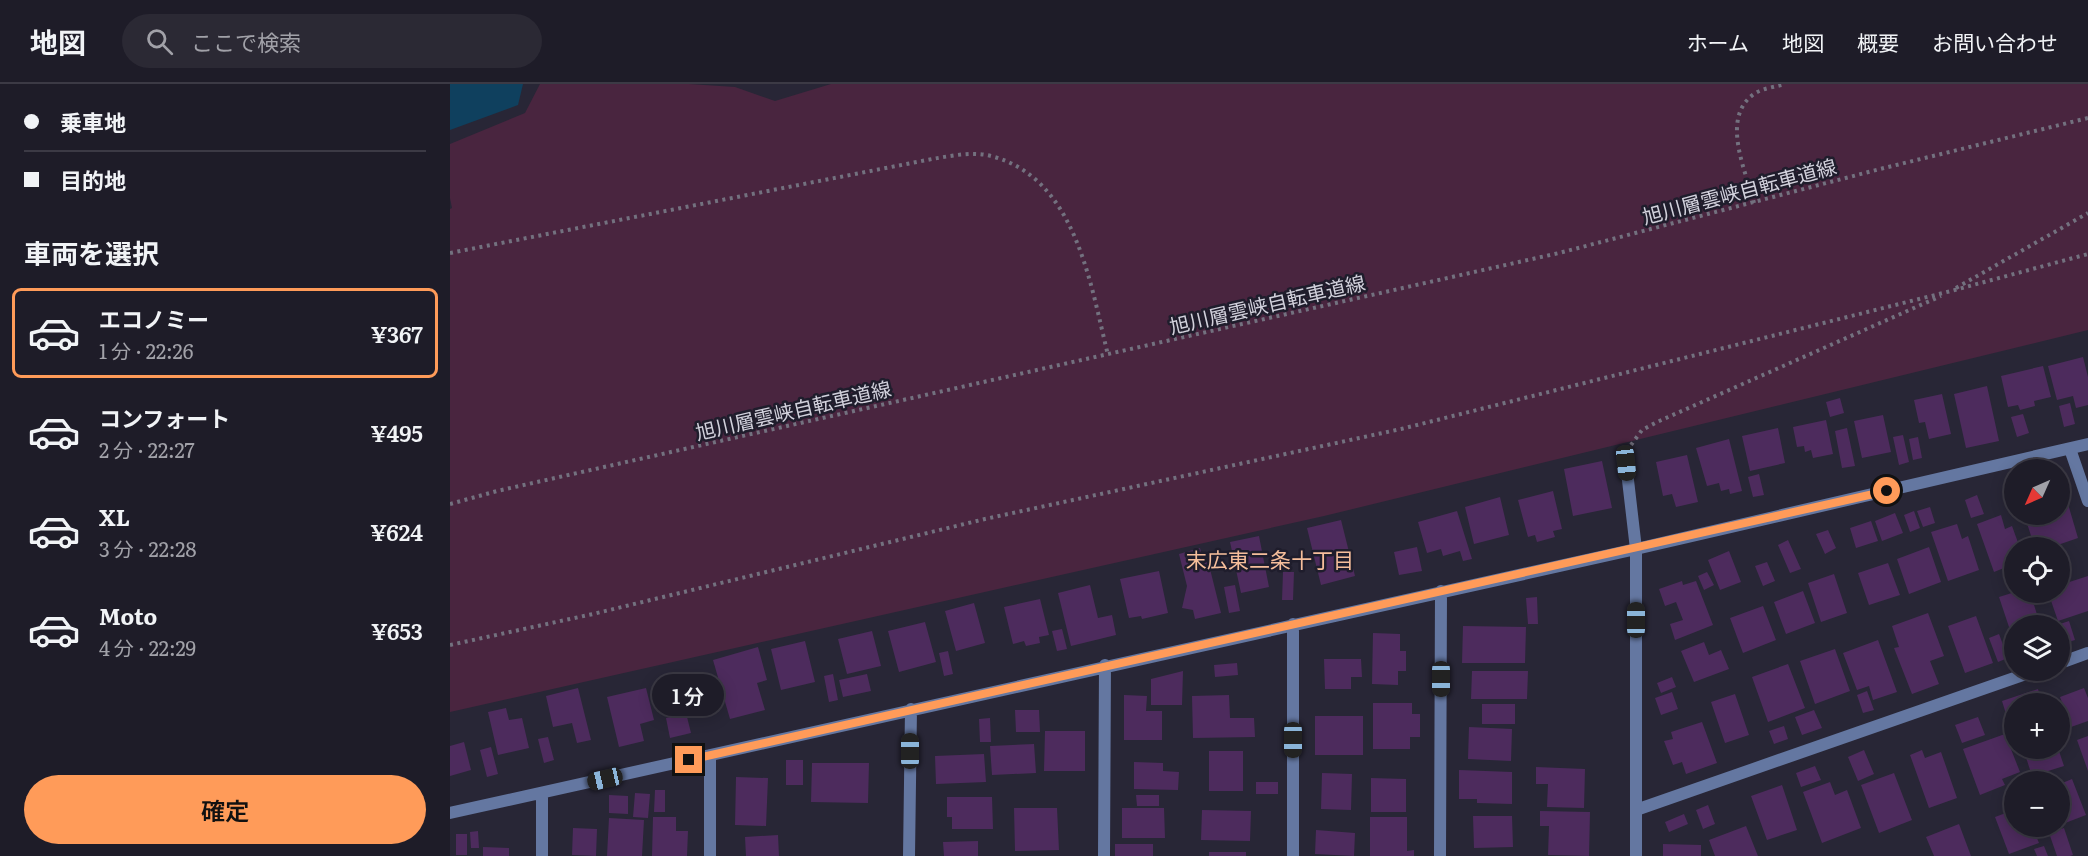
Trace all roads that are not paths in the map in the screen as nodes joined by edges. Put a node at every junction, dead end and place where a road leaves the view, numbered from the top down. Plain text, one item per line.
1 (2088, 444) edge
2 (2070, 449) junction
3 (1626, 463) road end
4 (2088, 501) edge
5 (1636, 549) junction
6 (1441, 591) junction
7 (1293, 624) junction
8 (2088, 653) edge
9 (2070, 659) edge
10 (1105, 665) junction
11 (2005, 681) edge
12 (911, 709) junction
13 (710, 755) junction
14 (542, 793) junction
15 (1636, 810) junction
16 (450, 813) edge
17 (542, 856) edge
18 (710, 856) edge
19 (909, 856) edge
20 (1104, 856) edge
21 (1293, 856) edge
22 (1440, 856) edge
23 (1636, 856) edge

1 - 2 street
2 - 4 street
2 - 5 street
3 - 5 street
5 - 6 street
5 - 15 street
6 - 7 street
6 - 22 street
7 - 10 street
7 - 21 street
8 - 9 street
10 - 12 street
10 - 20 street
11 - 15 street
12 - 13 street
12 - 19 street
13 - 14 street
13 - 18 street
14 - 16 street
14 - 17 street
15 - 23 street

